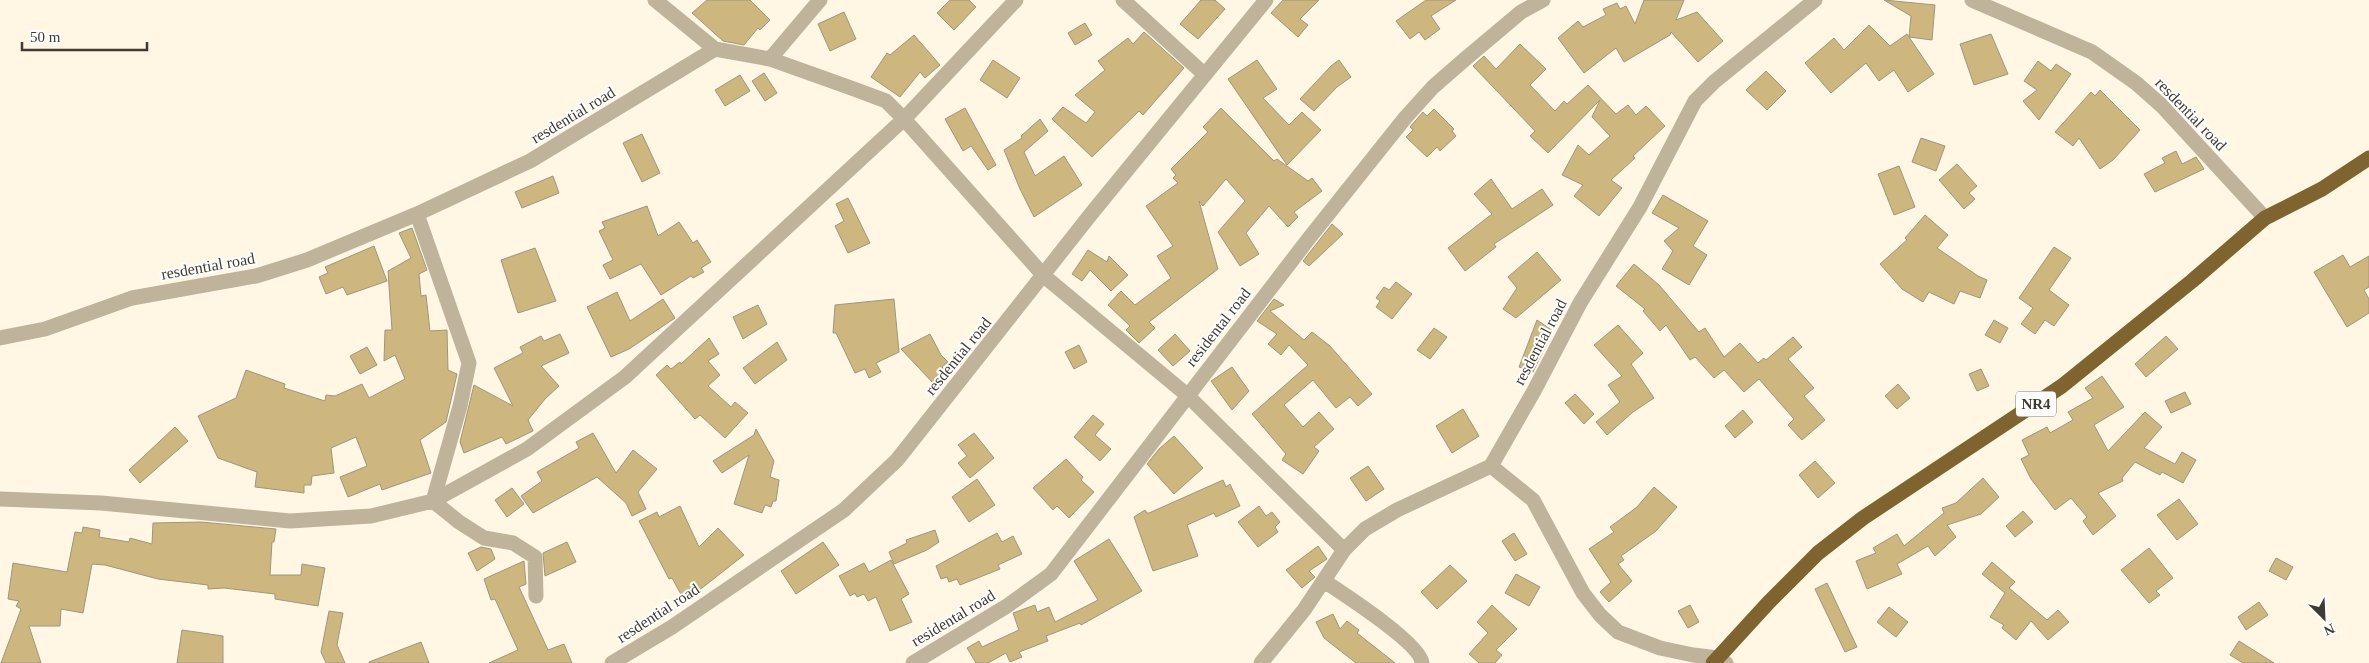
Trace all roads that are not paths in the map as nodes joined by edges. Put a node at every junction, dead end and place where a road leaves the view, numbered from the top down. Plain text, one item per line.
1 (655, 0) edge
2 (820, 0) edge
3 (1016, 0) edge
4 (1124, 0) edge
5 (1266, 0) edge
6 (1543, 0) edge
7 (1815, 0) edge
8 (1972, 0) edge
9 (715, 49) junction
10 (770, 59) junction
11 (1205, 75) junction
12 (904, 118) junction
13 (2369, 158) edge
14 (417, 214) junction
15 (2265, 218) junction
16 (1044, 276) junction
17 (0, 338) edge
18 (1187, 395) junction
19 (1491, 466) junction
20 (0, 499) edge
21 (433, 501) junction
22 (1344, 550) junction
23 (1324, 581) junction
24 (536, 596) dead end
25 (1719, 661) edge
26 (612, 663) edge
27 (913, 663) edge
28 (1261, 663) edge
29 (1422, 663) edge

1 - 9 street
2 - 10 street
3 - 12 street
4 - 11 street
5 - 11 street, resdential road
6 - 18 street, residental road
7 - 19 street, resdential road
8 - 15 street, resdential road
9 - 10 street
9 - 14 street, resdential road
10 - 12 street
11 - 16 street, resdential road
12 - 16 street
12 - 21 street
13 - 15 highway, NR4
14 - 17 street, resdential road
14 - 21 street
15 - 25 highway, NR4
16 - 18 street
16 - 26 street, resdential road
18 - 22 street
18 - 27 street, residental road
19 - 22 street
19 - 25 street
20 - 21 street
21 - 24 street
22 - 23 street
23 - 28 street
23 - 29 street

